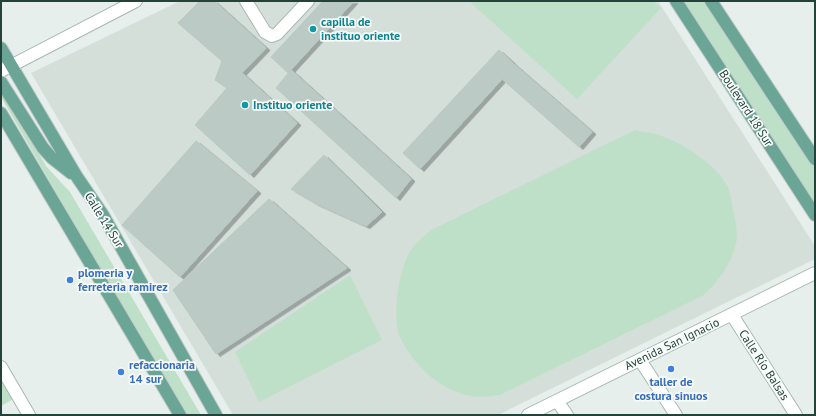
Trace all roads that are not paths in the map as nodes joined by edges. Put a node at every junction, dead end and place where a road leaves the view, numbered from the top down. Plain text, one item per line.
1 (246, 1) edge
2 (308, 1) edge
3 (676, 1) edge
4 (711, 1) edge
5 (131, 2) edge
6 (1, 48) edge
7 (6, 68) edge
8 (1, 82) edge
9 (1, 113) edge
10 (815, 159) edge
11 (77, 178) junction
12 (815, 215) edge
13 (815, 274) edge
14 (732, 315) junction
15 (640, 360) junction
16 (1, 367) edge
17 (558, 401) junction
18 (29, 415) edge
19 (180, 415) edge
20 (216, 415) edge
21 (528, 415) edge
22 (567, 415) edge
23 (676, 415) edge
24 (796, 415) edge

1 - 2 street
3 - 12 main road, Boulevard 18 Sur
4 - 10 main road
5 - 7 street
6 - 7 main road, Calle 14 Sur
7 - 11 main road, Calle 14 Sur
8 - 11 main road
9 - 19 main road
11 - 20 main road, Calle 14 Sur
13 - 14 street, Avenida San Ignacio
14 - 15 street, Avenida San Ignacio
14 - 24 street, Calle Río Balsas
15 - 17 street, Avenida San Ignacio
15 - 23 street
16 - 18 street
17 - 21 street, Avenida San Ignacio
17 - 22 street

